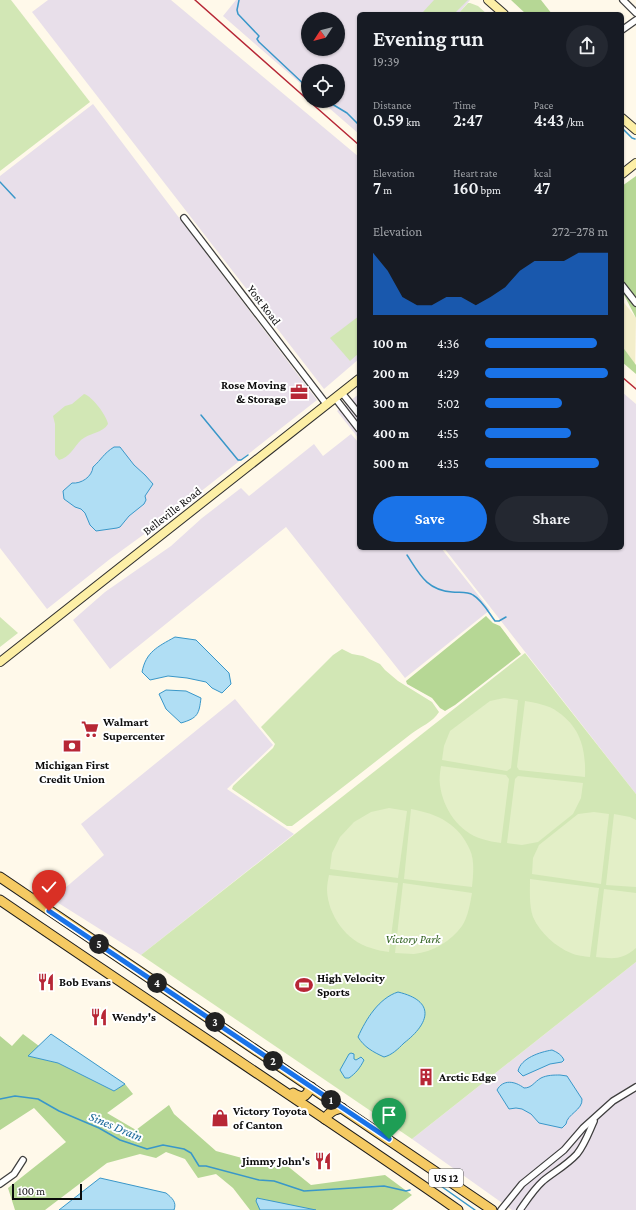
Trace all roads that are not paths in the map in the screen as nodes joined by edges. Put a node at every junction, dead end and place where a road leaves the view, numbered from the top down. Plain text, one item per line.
1 (488, 0) edge
2 (623, 0) edge
3 (502, 12) edge
4 (636, 13) edge
5 (636, 20) edge
6 (624, 29) edge
7 (624, 120) edge
8 (636, 130) edge
9 (636, 164) edge
10 (624, 173) edge
11 (184, 218) dead end
12 (624, 288) edge
13 (636, 303) edge
14 (357, 381) edge
15 (342, 393) junction
16 (335, 398) junction
17 (327, 405) junction
18 (357, 412) edge
19 (357, 426) edge
20 (0, 662) edge
21 (2, 879) edge
22 (0, 900) edge
23 (251, 1070) junction
24 (311, 1087) junction
25 (636, 1087) edge
26 (342, 1108) junction
27 (326, 1119) junction
28 (594, 1119) junction
29 (564, 1150) junction
30 (572, 1159) junction
31 (23, 1160) dead end
32 (535, 1173) junction
33 (542, 1182) junction
34 (0, 1184) edge
35 (458, 1210) edge
36 (492, 1210) edge
37 (501, 1210) edge
38 (520, 1210) edge

1 - 3 main road
2 - 4 street
5 - 6 street
7 - 8 main road
9 - 10 main road
11 - 17 street, Yost Road
12 - 13 street
14 - 15 main road, Belleville Road
15 - 16 main road, Belleville Road
15 - 18 street
16 - 17 main road, Belleville Road
16 - 19 street
17 - 20 main road, Belleville Road
21 - 24 main road, US 12
22 - 23 main road, US 12
23 - 24 main road
23 - 27 main road, US 12
24 - 26 main road, US 12
25 - 28 street
26 - 27 main road
26 - 36 main road, US 12
27 - 35 main road, US 12
28 - 29 street
28 - 30 street
29 - 30 street
29 - 32 street
30 - 33 street
31 - 34 street
32 - 33 street
32 - 37 street
33 - 38 street

